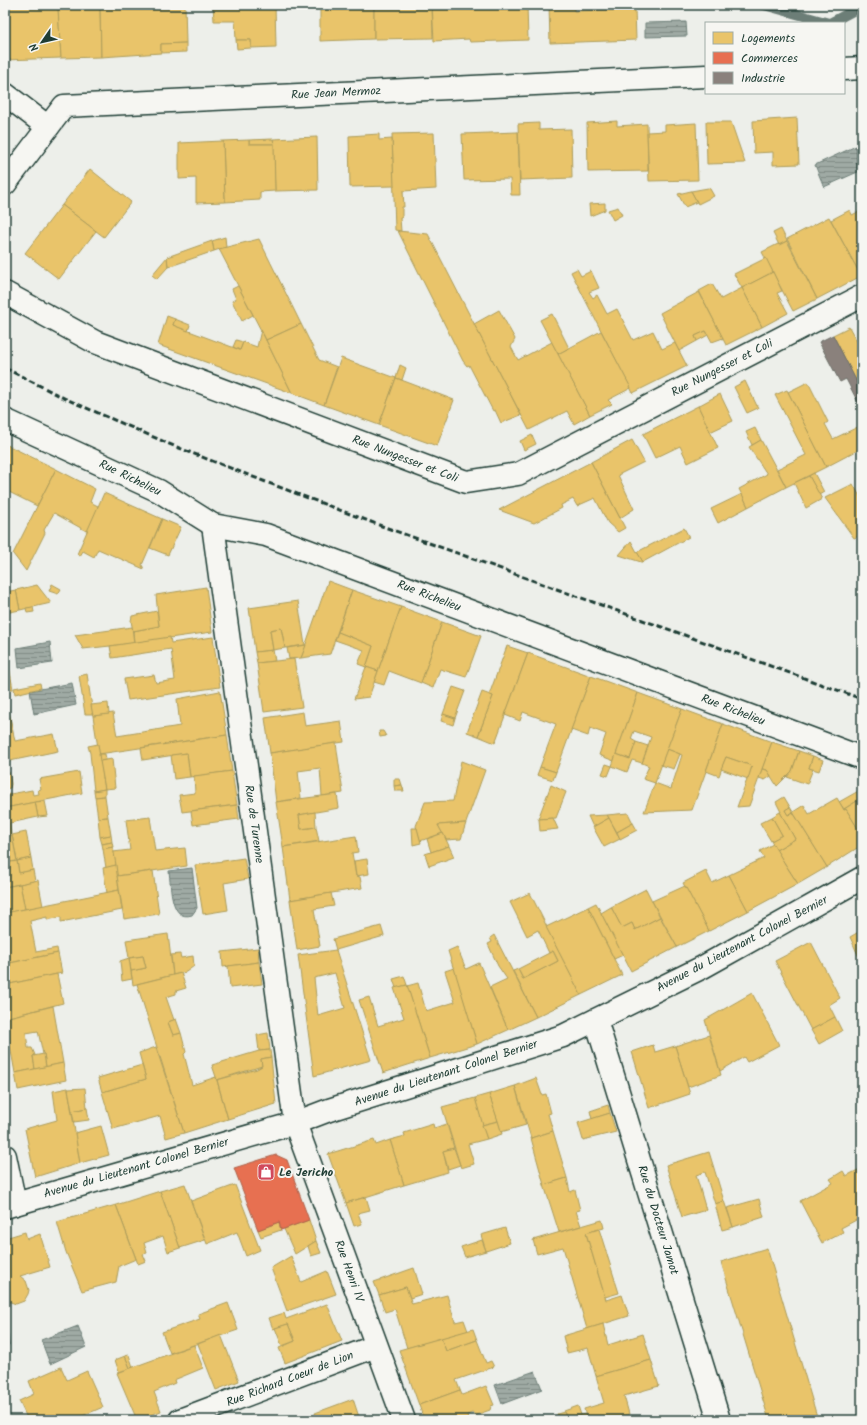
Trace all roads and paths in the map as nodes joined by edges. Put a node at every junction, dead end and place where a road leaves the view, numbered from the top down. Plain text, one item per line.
1 (862, 68) edge
2 (845, 69) edge
3 (705, 76) edge
4 (5, 94) edge
5 (48, 127) junction
6 (5, 184) edge
7 (5, 293) edge
8 (862, 296) edge
9 (5, 420) edge
10 (213, 525) junction
11 (862, 758) edge
12 (862, 878) edge
13 (596, 1020) junction
14 (295, 1123) junction
15 (5, 1156) edge
16 (10, 1205) edge
17 (376, 1346) junction
18 (180, 1420) edge
19 (404, 1420) edge
20 (719, 1420) edge

1 - 2 street
3 - 5 street, Rue Jean Mermoz
4 - 5 street
5 - 6 street, Rue Jean Mermoz
7 - 8 street, Rue Nungesser et Coli
9 - 10 street, Rue Richelieu
10 - 11 street, Rue Richelieu
10 - 14 street, Rue de Turenne
12 - 13 street, Avenue du Lieutenant Colonel Bernier
13 - 14 street, Avenue du Lieutenant Colonel Bernier
13 - 20 street, Rue du Docteur Jamot
14 - 16 street, Avenue du Lieutenant Colonel Bernier
14 - 17 street, Rue Henri IV
15 - 16 street
17 - 18 street, Rue Richard Coeur de Lion
17 - 19 street, Rue Henri IV

